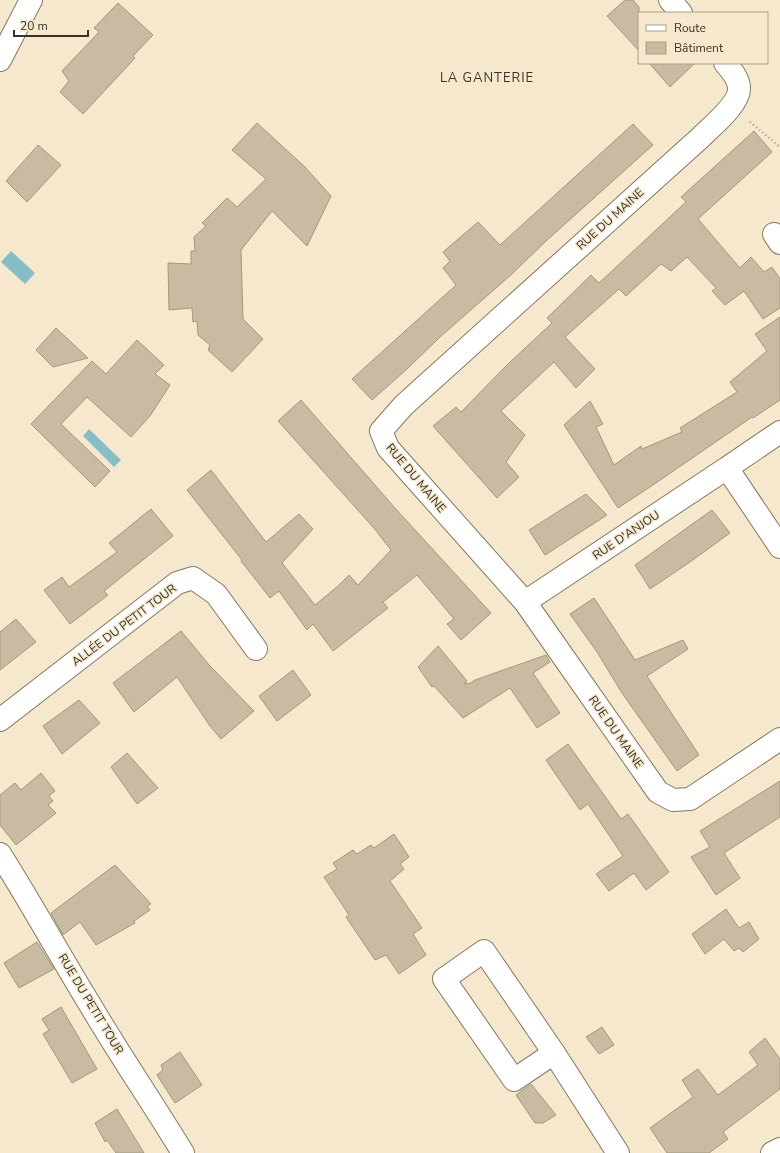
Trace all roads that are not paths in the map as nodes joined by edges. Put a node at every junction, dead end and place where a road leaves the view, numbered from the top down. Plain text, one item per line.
1 (31, 0) edge
2 (670, 0) edge
3 (680, 12) edge
4 (0, 60) edge
5 (726, 64) edge
6 (780, 432) edge
7 (727, 468) junction
8 (780, 547) edge
9 (526, 602) junction
10 (256, 649) dead end
11 (0, 720) edge
12 (780, 739) edge
13 (0, 854) edge
14 (554, 1052) junction
15 (780, 1149) edge
16 (183, 1153) edge
17 (618, 1153) edge
18 (772, 1153) edge

1 - 4 street
2 - 3 street
5 - 9 street, RUE DU MAINE
6 - 7 street, RUE D'ANJOU
7 - 8 street
7 - 9 street, RUE D'ANJOU
9 - 12 street, RUE DU MAINE
10 - 11 street, ALLÉE DU PETIT TOUR
13 - 16 street, RUE DU PETIT TOUR
14 - 14 street
14 - 17 street
15 - 18 street

